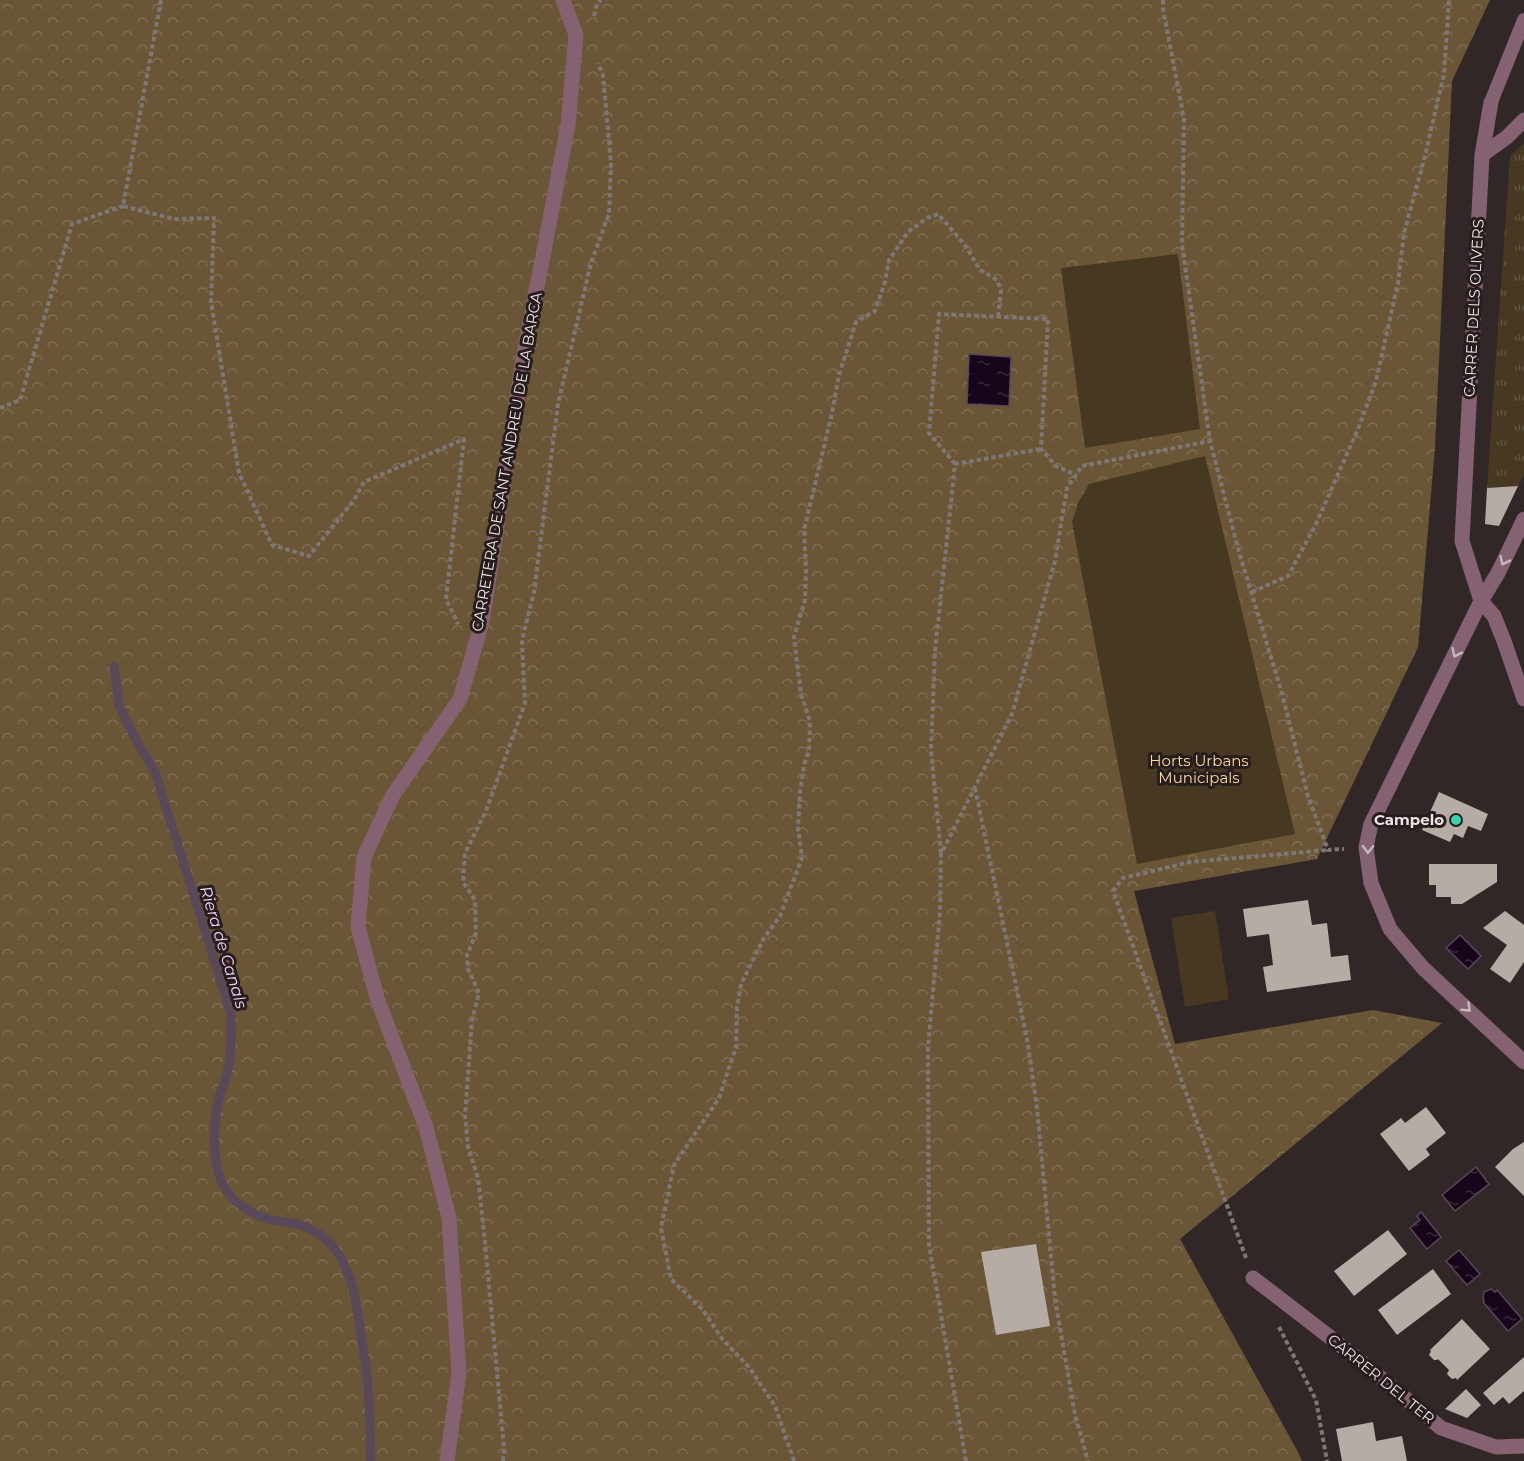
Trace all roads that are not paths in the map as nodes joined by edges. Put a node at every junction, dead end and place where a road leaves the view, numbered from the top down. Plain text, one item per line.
1 (563, 0) edge
2 (1524, 20) edge
3 (1491, 102) joint
4 (1524, 120) edge
5 (1482, 155) junction
6 (1524, 519) edge
7 (1481, 601) junction
8 (1524, 699) edge
9 (1524, 1062) edge
10 (1253, 1278) road end
11 (1524, 1446) edge
12 (447, 1461) edge

1 - 12 street, CARRETERA DE SANT ANDREU DE LA BARCA
2 - 3 lane, CARRER DELS OLIVERS
3 - 5 street, CARRER DELS OLIVERS
4 - 5 street
5 - 7 street, CARRER DELS OLIVERS
6 -> 7 street
7 - 8 street, CARRER DELS OLIVERS
7 -> 9 street
10 - 11 street, CARRER DEL TER

